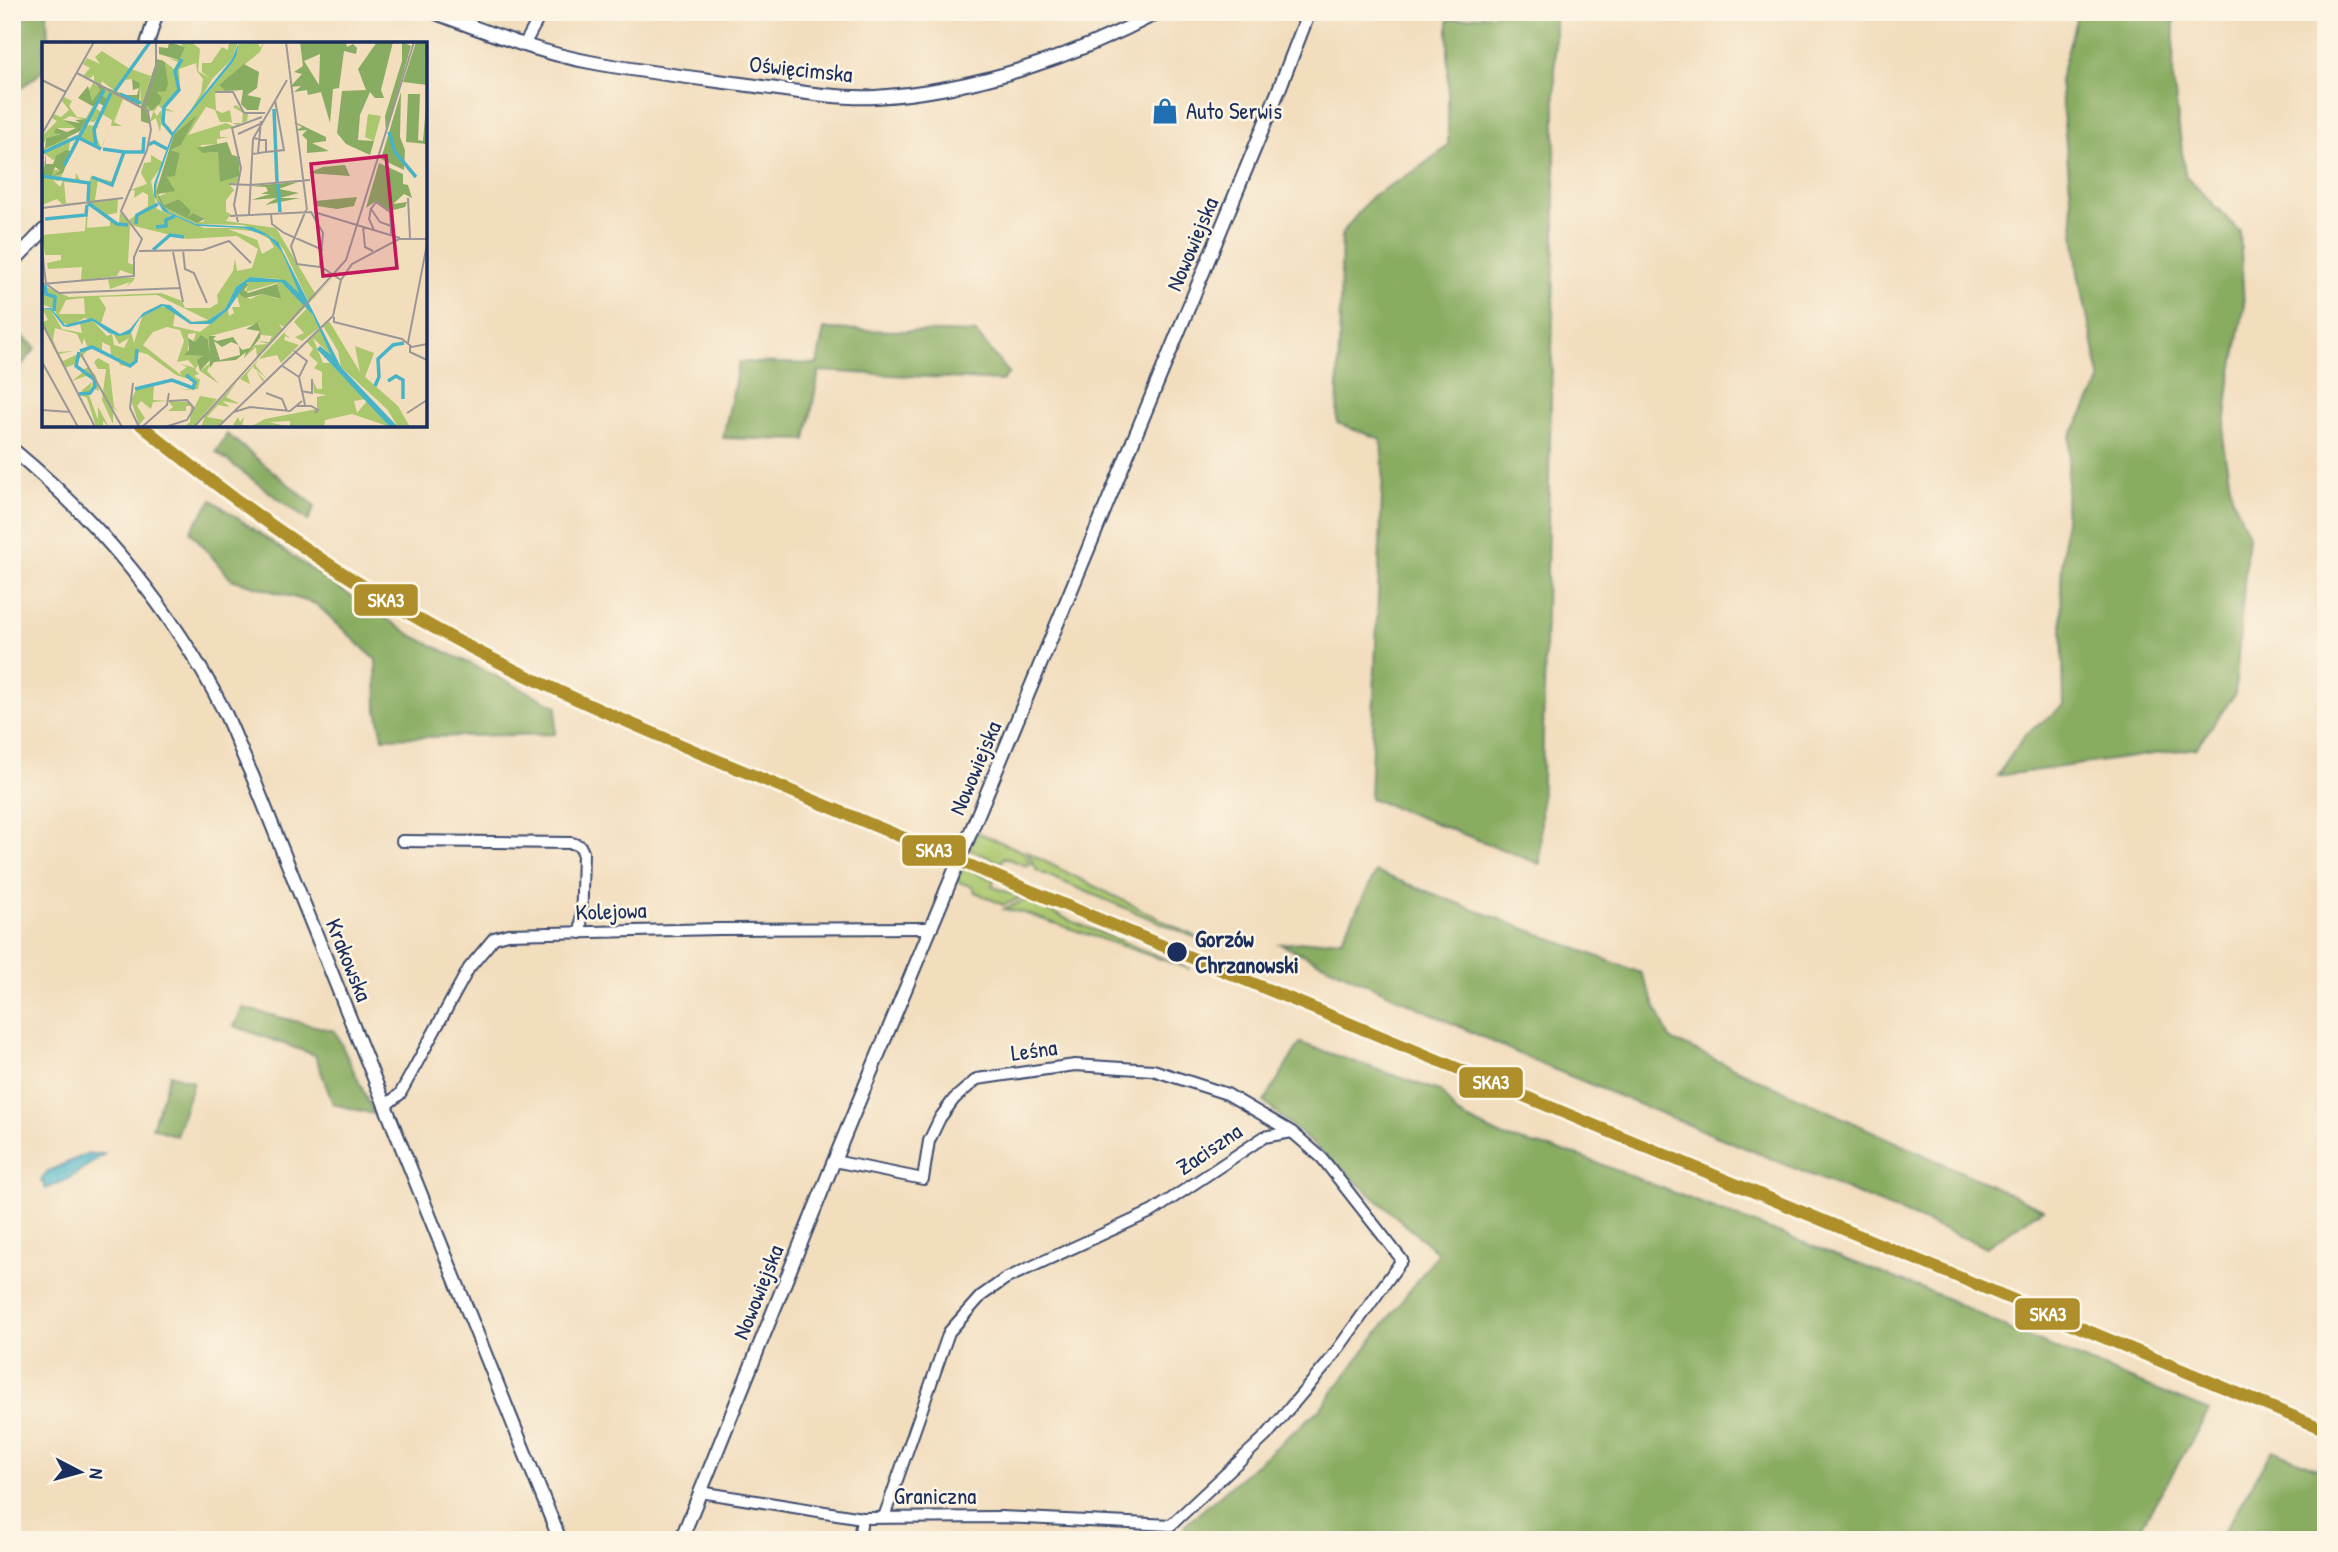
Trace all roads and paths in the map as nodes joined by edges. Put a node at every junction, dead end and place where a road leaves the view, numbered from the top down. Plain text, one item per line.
1 (157, 12) edge
2 (433, 12) edge
3 (542, 12) edge
4 (1159, 12) edge
5 (1310, 12) edge
6 (148, 42) edge
7 (524, 45) junction
8 (42, 232) edge
9 (12, 263) edge
10 (12, 449) edge
11 (402, 841) dead end
12 (932, 928) junction
13 (580, 933) junction
14 (385, 1106) junction
15 (1292, 1132) junction
16 (834, 1161) junction
17 (700, 1492) junction
18 (884, 1517) junction
19 (862, 1518) junction
20 (560, 1540) edge
21 (681, 1540) edge
22 (859, 1540) edge

1 - 6 street
2 - 7 street, Oświęcimska
3 - 7 street
4 - 7 street, Oświęcimska
5 - 12 street, Nowowiejska
8 - 9 street
10 - 14 street, Krakowska
11 - 13 street
12 - 13 street, Kolejowa
12 - 16 street, Nowowiejska
13 - 14 street, Kolejowa
14 - 20 street, Krakowska
15 - 16 street, Leśna
15 - 18 street, Zaciszna
15 - 18 street, Graniczna
16 - 17 street, Nowowiejska
17 - 19 street, Graniczna
17 - 21 street, Nowowiejska
18 - 19 street, Graniczna
19 - 22 street

